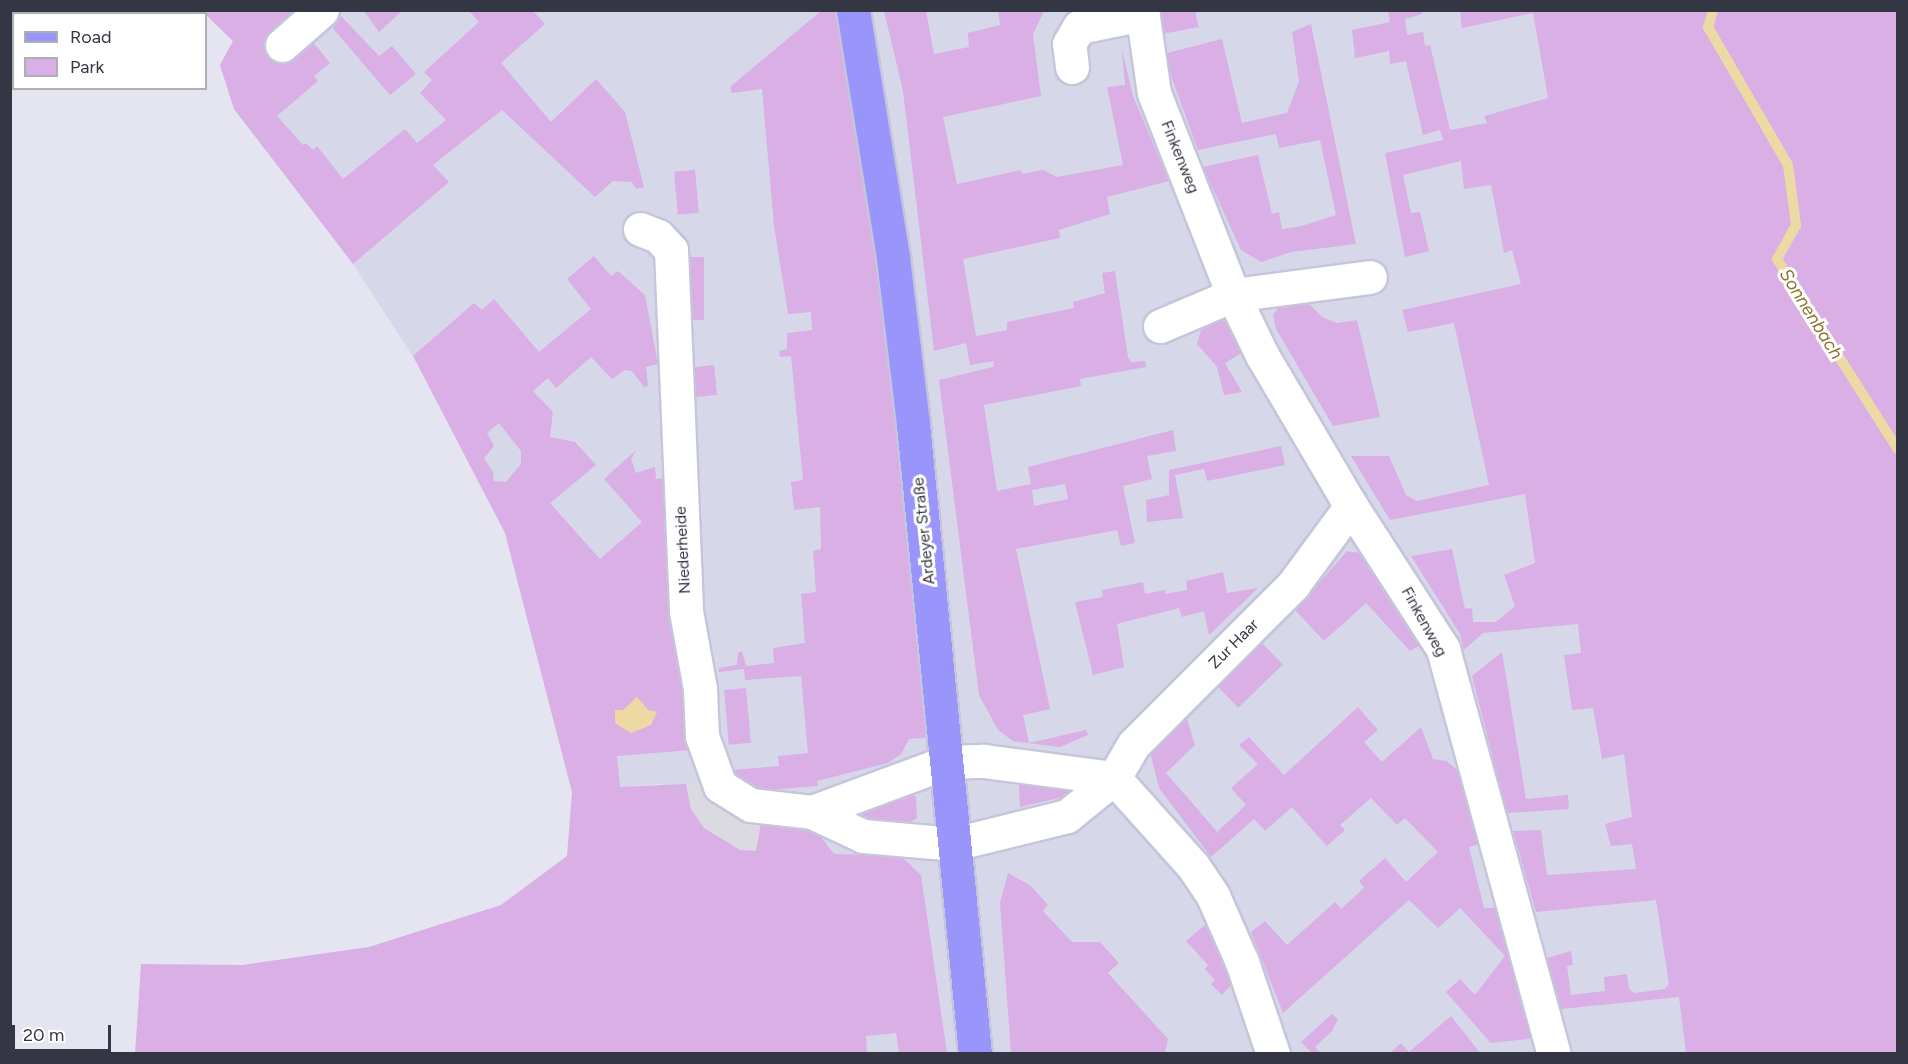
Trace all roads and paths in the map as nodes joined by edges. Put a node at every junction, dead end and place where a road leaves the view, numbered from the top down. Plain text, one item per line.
1 (322, 10) edge
2 (853, 10) edge
3 (1142, 12) edge
4 (282, 45) dead end
5 (1072, 66) dead end
6 (640, 229) dead end
7 (1370, 277) dead end
8 (1233, 295) junction
9 (1160, 326) dead end
10 (1351, 506) junction
11 (947, 762) junction
12 (1114, 778) junction
13 (812, 812) junction
14 (954, 844) junction
15 (975, 1053) edge
16 (1273, 1053) edge
17 (1554, 1053) edge

1 - 4 street
2 - 11 main road, Ardeyer Straße
3 - 5 street, Finkenweg
3 - 8 street, Finkenweg
6 - 13 street, Niederheide
7 - 8 street
8 - 9 street
8 - 10 street, Finkenweg
10 - 12 street, Zur Haar
10 - 17 street, Finkenweg
11 - 12 street
11 - 13 street, Niederheide
11 - 14 main road, Ardeyer Straße
12 - 14 street, Zur Haar
12 - 16 street
13 - 14 street, Niederheide
14 - 15 main road, Ardeyer Straße

